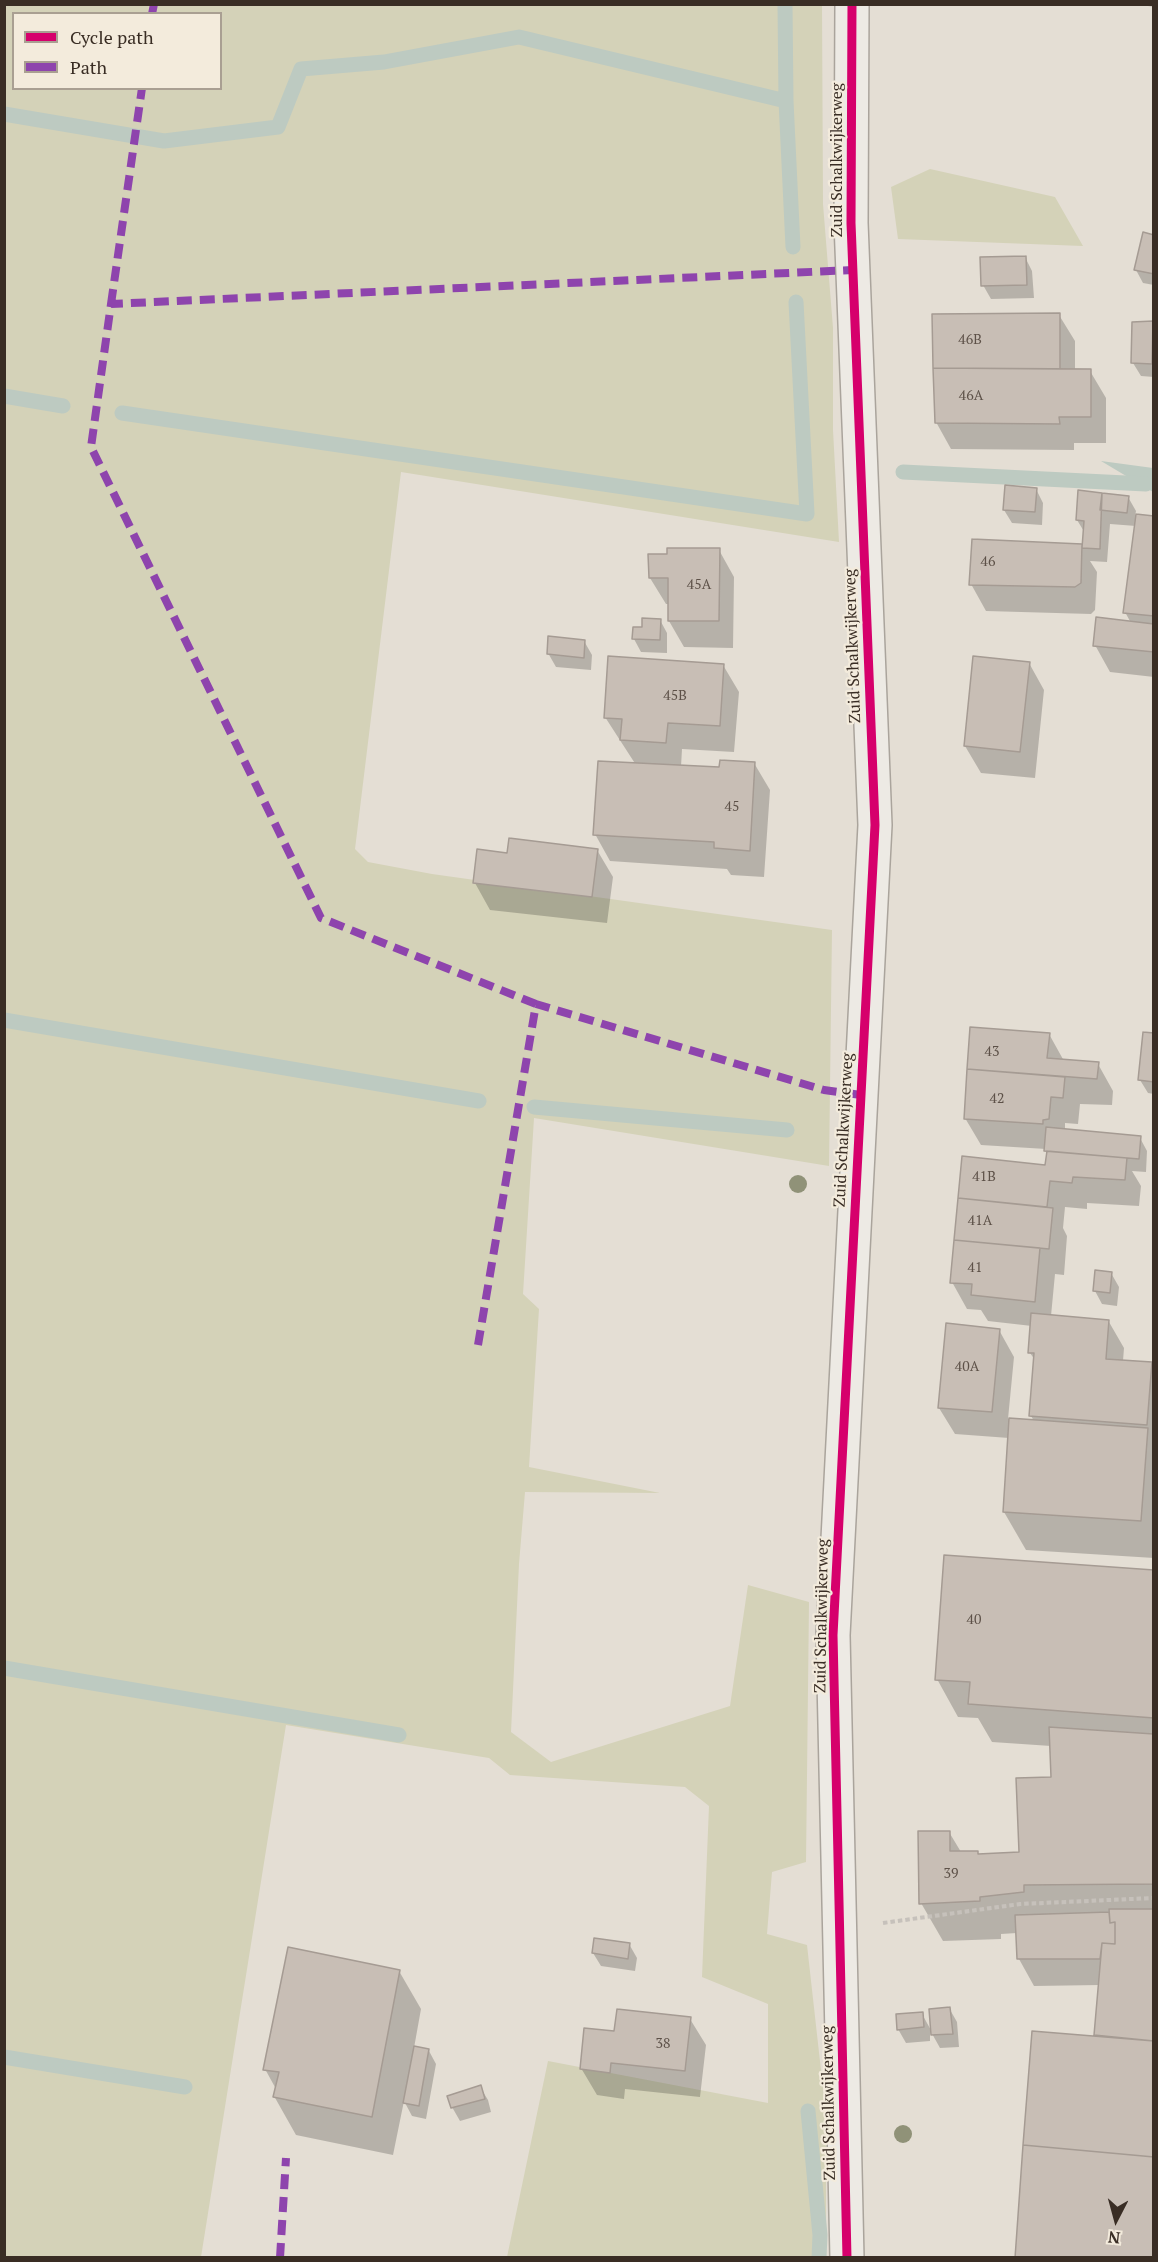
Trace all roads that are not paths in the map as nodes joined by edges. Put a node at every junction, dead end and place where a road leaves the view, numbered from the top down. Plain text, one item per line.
1 (852, 4) edge
2 (847, 2258) edge

1 - 2 street, Zuid Schalkwijkerweg

